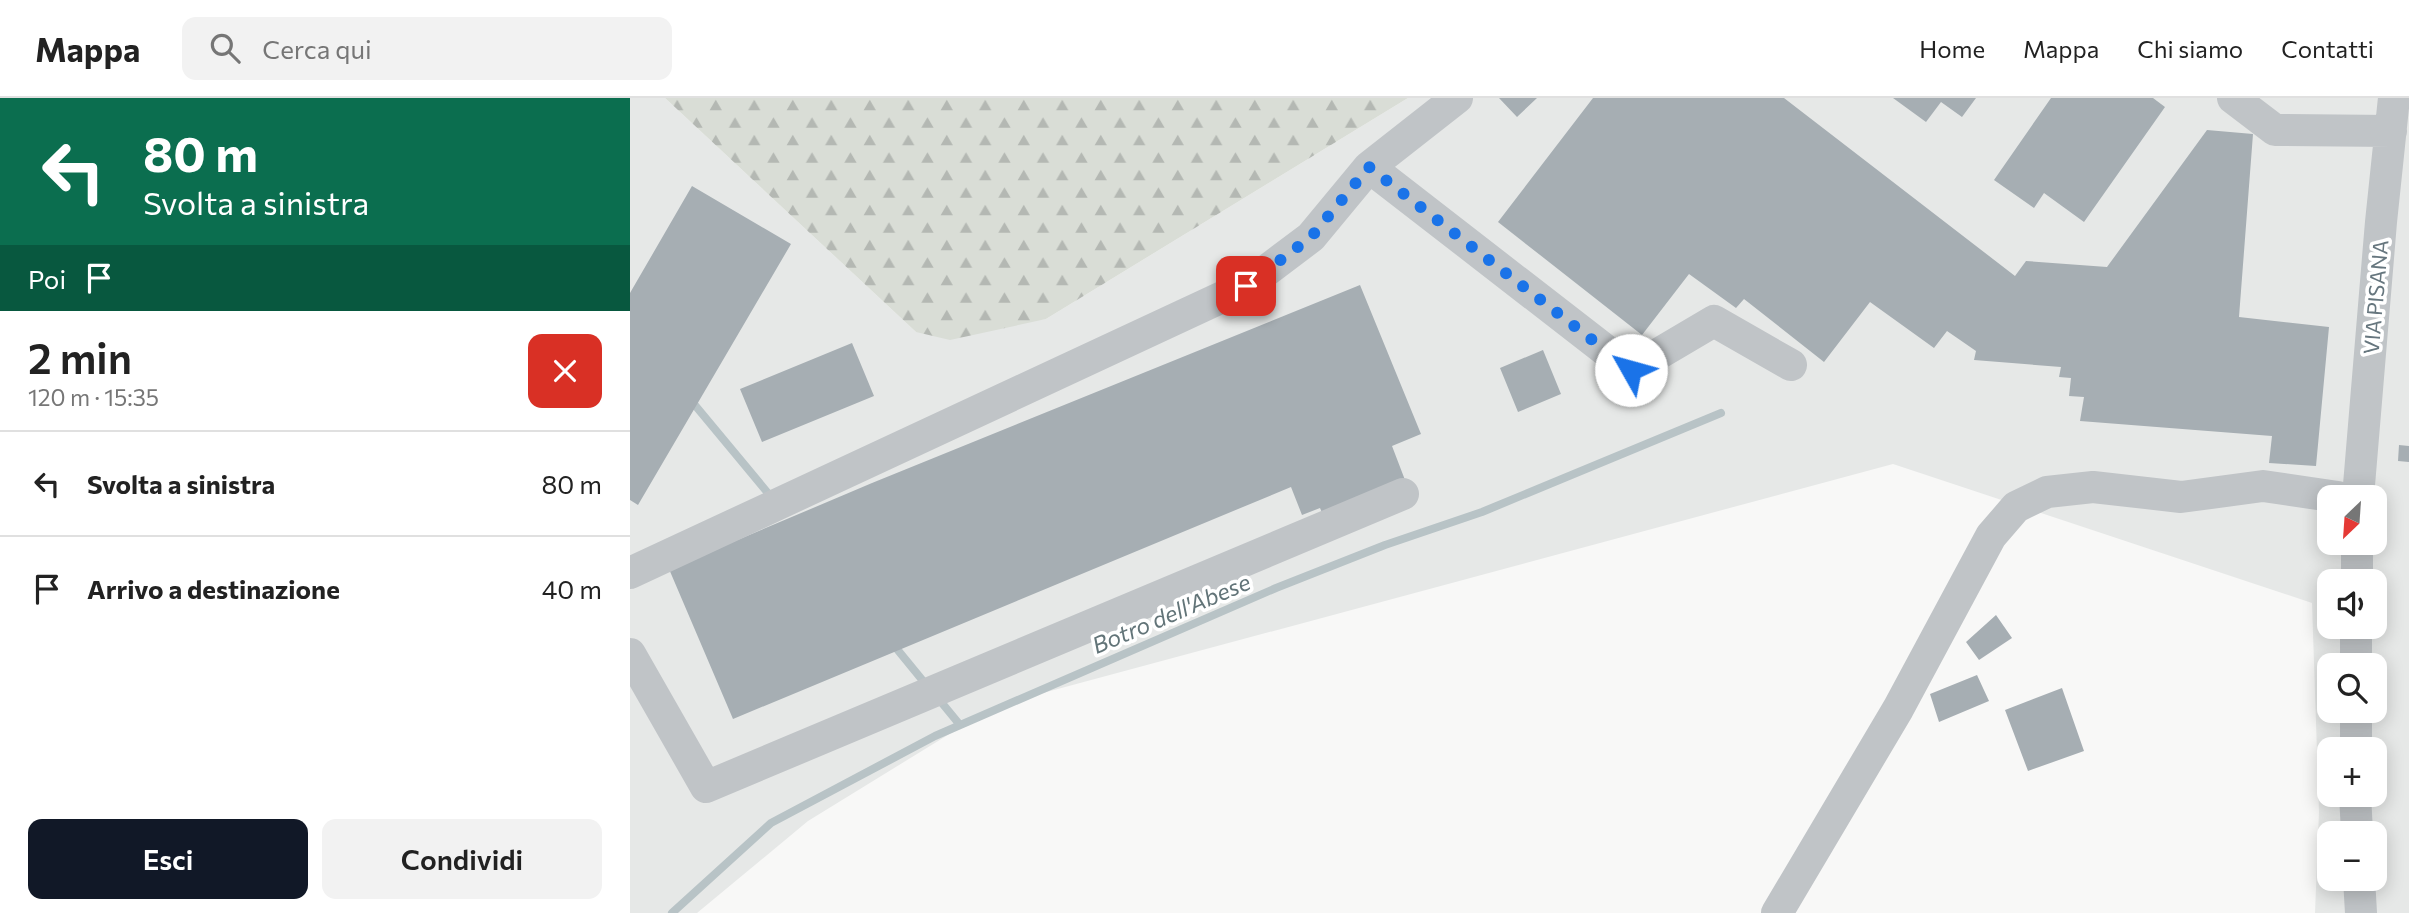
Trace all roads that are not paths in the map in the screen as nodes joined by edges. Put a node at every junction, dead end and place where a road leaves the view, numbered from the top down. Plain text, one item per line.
1 (1457, 98) edge
2 (2233, 98) edge
3 (2394, 98) edge
4 (2391, 131) junction
5 (1369, 167) junction
6 (1791, 365) dead end
7 (2359, 485) edge
8 (1403, 494) dead end
9 (2317, 494) edge
10 (630, 573) edge
11 (630, 654) edge
12 (2360, 891) edge
13 (1777, 913) edge
14 (2361, 913) edge

1 - 5 street
2 - 4 street
3 - 4 street, VIA PISANA
4 - 7 street, VIA PISANA
5 - 6 street
5 - 10 street
8 - 11 street
9 - 13 street
12 - 14 street

